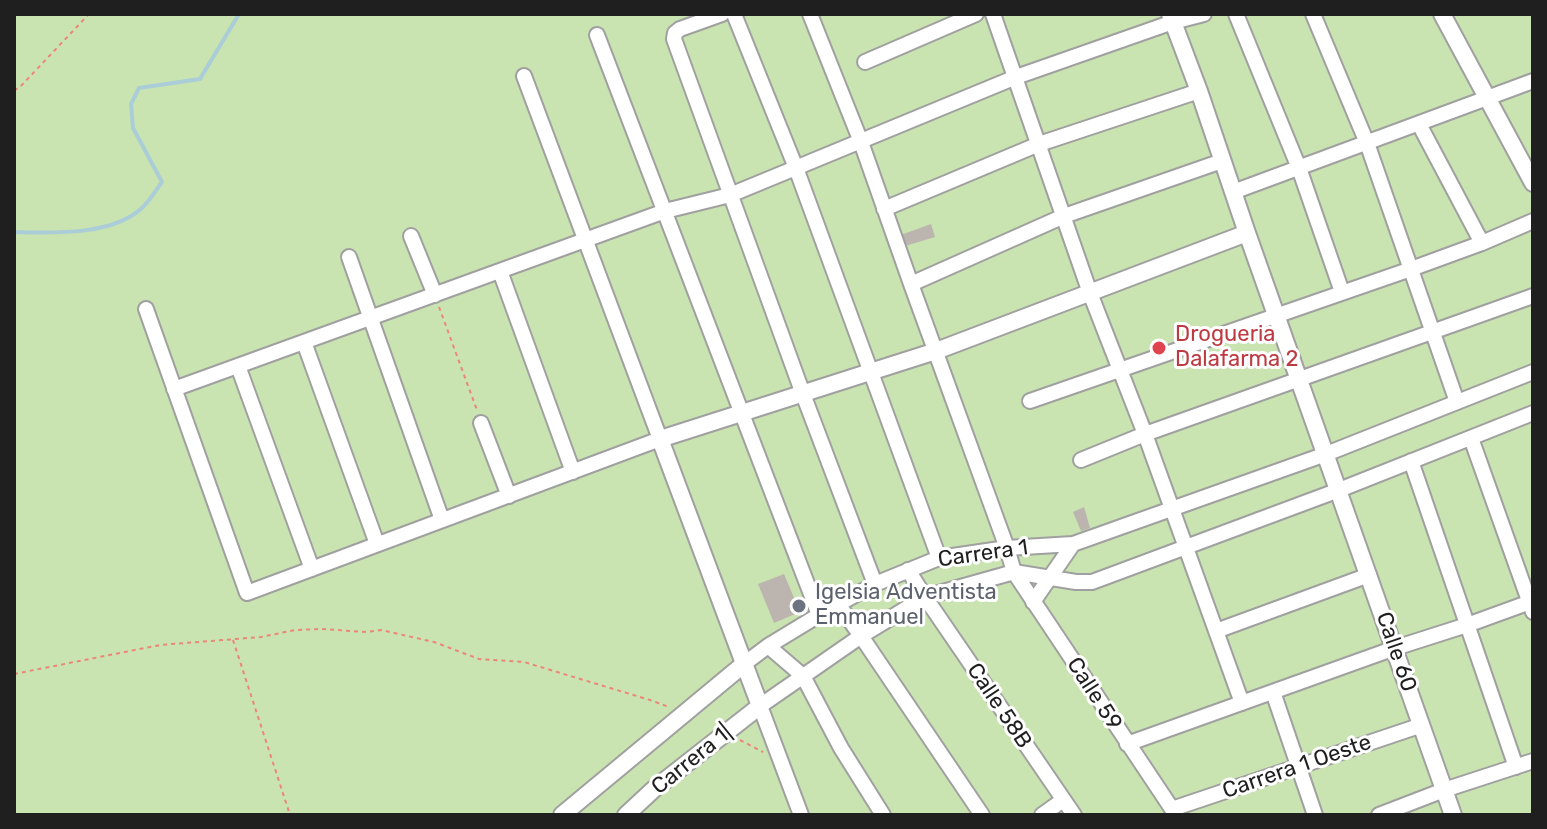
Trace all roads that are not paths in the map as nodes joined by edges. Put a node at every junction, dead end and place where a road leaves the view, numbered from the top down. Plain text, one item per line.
1 (722, 14) edge
2 (734, 14) edge
3 (810, 14) edge
4 (976, 14) edge
5 (993, 14) edge
6 (1204, 14) edge
7 (1236, 14) edge
8 (1313, 14) edge
9 (1442, 14) edge
10 (1171, 18) edge
11 (597, 35) dead end
12 (865, 62) dead end
13 (524, 76) dead end
14 (1016, 77) junction
15 (1533, 81) edge
16 (1199, 91) junction
17 (1488, 99) junction
18 (1419, 124) junction
19 (861, 142) junction
20 (1367, 143) junction
21 (1039, 144) junction
22 (1222, 161) junction
23 (796, 168) junction
24 (1299, 168) junction
25 (1533, 183) edge
26 (1233, 192) junction
27 (730, 195) junction
28 (884, 209) junction
29 (665, 211) junction
30 (1064, 216) junction
31 (1533, 221) edge
32 (1247, 233) junction
33 (411, 236) dead end
34 (586, 241) junction
35 (1482, 243) junction
36 (349, 257) dead end
37 (1411, 269) junction
38 (500, 271) junction
39 (911, 284) junction
40 (1342, 292) junction
41 (1090, 293) junction
42 (435, 295) junction
43 (1533, 296) edge
44 (146, 309) dead end
45 (1276, 314) junction
46 (369, 319) junction
47 (1433, 333) junction
48 (304, 342) junction
49 (936, 351) junction
50 (238, 366) junction
51 (1119, 369) junction
52 (1533, 372) edge
53 (870, 373) junction
54 (1300, 380) junction
55 (174, 389) junction
56 (803, 394) junction
57 (1030, 401) dead end
58 (1457, 402) junction
59 (742, 413) junction
60 (1533, 414) edge
61 (481, 423) road end
62 (1145, 434) junction
63 (1471, 438) junction
64 (660, 439) junction
65 (1326, 454) junction
66 (1081, 460) dead end
67 (1411, 461) junction
68 (573, 472) junction
69 (1339, 490) junction
70 (509, 496) junction
71 (1172, 510) junction
72 (442, 520) junction
73 (377, 544) junction
74 (1073, 544) junction
75 (1186, 547) junction
76 (1007, 548) junction
77 (939, 558) junction
78 (312, 569) junction
79 (908, 570) junction
80 (1014, 572) junction
81 (1369, 575) junction
82 (1050, 578) junction
83 (875, 584) junction
84 (925, 597) junction
85 (1033, 602) junction
86 (838, 604) junction
87 (1532, 605) edge
88 (819, 615) junction
89 (1467, 625) junction
90 (1216, 631) junction
91 (861, 636) junction
92 (768, 646) junction
93 (1395, 648) junction
94 (744, 664) junction
95 (803, 676) junction
96 (1273, 692) junction
97 (1242, 703) junction
98 (760, 706) junction
99 (1422, 725) junction
100 (1127, 744) junction
101 (1533, 761) edge
102 (1298, 766) junction
103 (1516, 767) junction
104 (1444, 790) junction
105 (1063, 800) junction
106 (1174, 812) edge
107 (562, 815) edge
108 (626, 815) edge
109 (801, 815) edge
110 (883, 815) edge
111 (982, 815) edge
112 (1042, 815) edge
113 (1074, 815) edge
114 (1315, 815) edge
115 (1379, 815) edge
116 (1453, 815) edge

1 - 27 street
2 - 23 street
3 - 19 street, Calle 59
4 - 12 street
5 - 14 street
6 - 10 street
7 - 24 street
8 - 20 street
9 - 17 street
10 - 14 street
10 - 16 street, Calle 60
11 - 29 street
13 - 34 street
14 - 19 street
14 - 21 street
15 - 17 street
16 - 21 street
16 - 22 street, Calle 60
17 - 18 street
17 - 25 street
18 - 20 street
18 - 35 street
19 - 23 street
19 - 28 street, Calle 59
20 - 24 street
20 - 37 street
21 - 28 street
21 - 30 street
22 - 26 street, Calle 60
22 - 30 street
23 - 27 street
23 - 53 street
24 - 26 street
24 - 40 street
26 - 32 street, Calle 60
27 - 29 street
27 - 56 street
28 - 39 street, Calle 59
29 - 34 street
29 - 59 street
30 - 39 street
30 - 41 street
31 - 35 street
32 - 41 street
32 - 45 street, Calle 60
33 - 42 street
34 - 38 street
34 - 64 street
35 - 37 street
36 - 46 street
37 - 40 street
37 - 47 street
38 - 42 street
38 - 68 street
39 - 49 street, Calle 59
40 - 45 street
41 - 49 street
41 - 51 street
42 - 46 street
43 - 47 street
44 - 55 street
45 - 51 street
45 - 54 street, Calle 60
46 - 48 street
46 - 72 street
47 - 54 street
47 - 58 street
48 - 50 street
48 - 73 street
49 - 53 street
49 - 76 street, Calle 59
50 - 55 street
50 - 78 street
51 - 57 street
51 - 62 street
52 - 58 street, Carrera 1
53 - 56 street
53 - 77 street
54 - 62 street
54 - 65 street, Calle 60
55 - 78 street
56 - 59 street
56 - 83 street
58 - 65 street, Carrera 1
59 - 64 street
59 - 88 street
60 - 63 street
61 - 70 street
62 - 66 street
62 - 71 street
63 - 67 street
63 - 87 street
64 - 68 street
64 - 94 street
65 - 69 street, Calle 60
65 - 71 street, Carrera 1
67 - 69 street
67 - 89 street
68 - 70 street
69 - 75 street
69 - 81 street, Calle 60
70 - 72 street
71 - 74 street, Carrera 1
71 - 75 street
72 - 73 street
73 - 78 street
74 - 76 street, Carrera 1
74 - 82 street
75 - 82 street
75 - 90 street
76 - 77 street, Carrera 1
76 - 80 street, Calle 59
77 - 79 street, Carrera 1
79 - 83 street, Carrera 1
79 - 84 street, Calle 58B
80 - 82 street
80 - 84 street
80 - 85 street, Calle 59
81 - 90 street
81 - 93 street, Calle 60
82 - 85 street
83 - 86 street, Carrera 1
84 - 91 street
84 - 105 street, Calle 58B
85 - 100 street, Calle 59
86 - 88 street, Carrera 1
86 - 91 street
87 - 89 street
88 - 92 street, Carrera 1
89 - 93 street
89 - 103 street
90 - 97 street
91 - 95 street
91 - 111 street
92 - 94 street, Carrera 1
92 - 95 street
93 - 96 street
93 - 99 street, Calle 60
94 - 98 street
94 - 107 street, Carrera 1
95 - 98 street
95 - 110 street
96 - 97 street
96 - 102 street
97 - 100 street
98 - 108 street, Carrera 1|
98 - 109 street
99 - 102 street, Carrera 1 Oeste
99 - 104 street, Calle 60
100 - 106 street, Calle 59
101 - 103 street
102 - 106 street, Carrera 1 Oeste
102 - 114 street
103 - 104 street
104 - 115 street
104 - 116 street, Calle 60
105 - 112 street
105 - 113 street, Calle 58B

